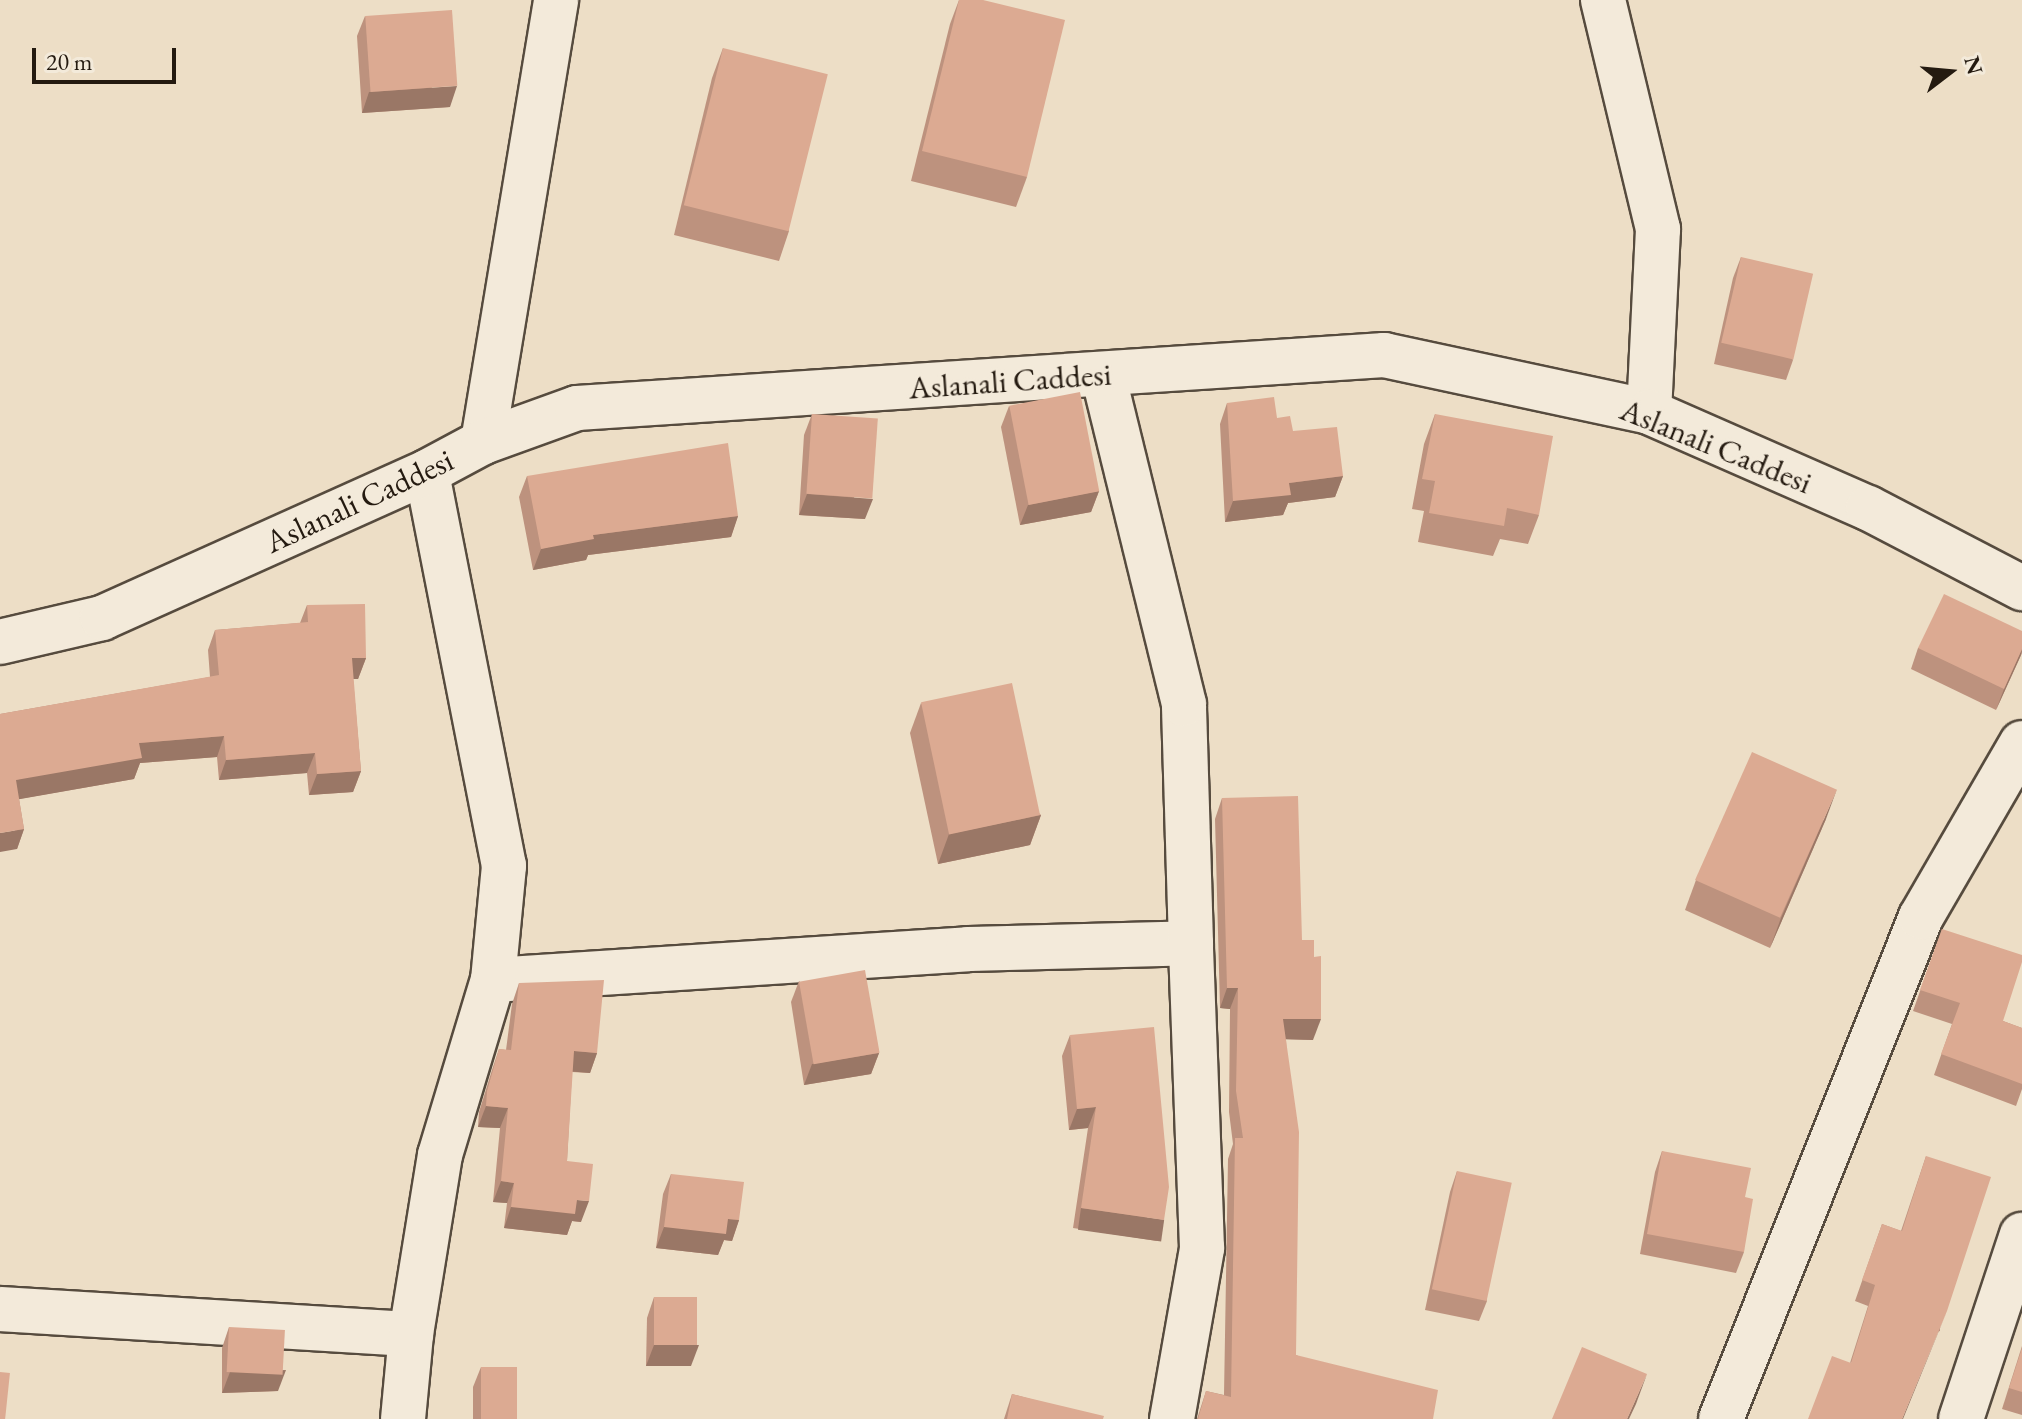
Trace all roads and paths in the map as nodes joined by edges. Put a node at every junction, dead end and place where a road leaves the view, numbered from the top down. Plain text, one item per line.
1 (556, 0) edge
2 (1603, 0) edge
3 (1103, 375) junction
4 (1649, 412) junction
5 (483, 442) junction
6 (427, 472) junction
7 (2022, 588) edge
8 (0, 642) edge
9 (2022, 743) edge
10 (1191, 943) junction
11 (493, 980) junction
12 (2022, 1235) edge
13 (0, 1309) edge
14 (411, 1334) junction
15 (403, 1419) edge
16 (1172, 1419) edge
17 (1721, 1419) edge
18 (1961, 1419) edge

1 - 5 street
2 - 4 street
3 - 4 street, Aslanali Caddesi
3 - 5 street, Aslanali Caddesi
3 - 10 street
4 - 7 street, Aslanali Caddesi
5 - 6 street, Aslanali Caddesi
6 - 8 street, Aslanali Caddesi
6 - 11 street
9 - 17 street
10 - 11 street
10 - 16 street
11 - 14 street
12 - 18 street
13 - 14 street
14 - 15 street

